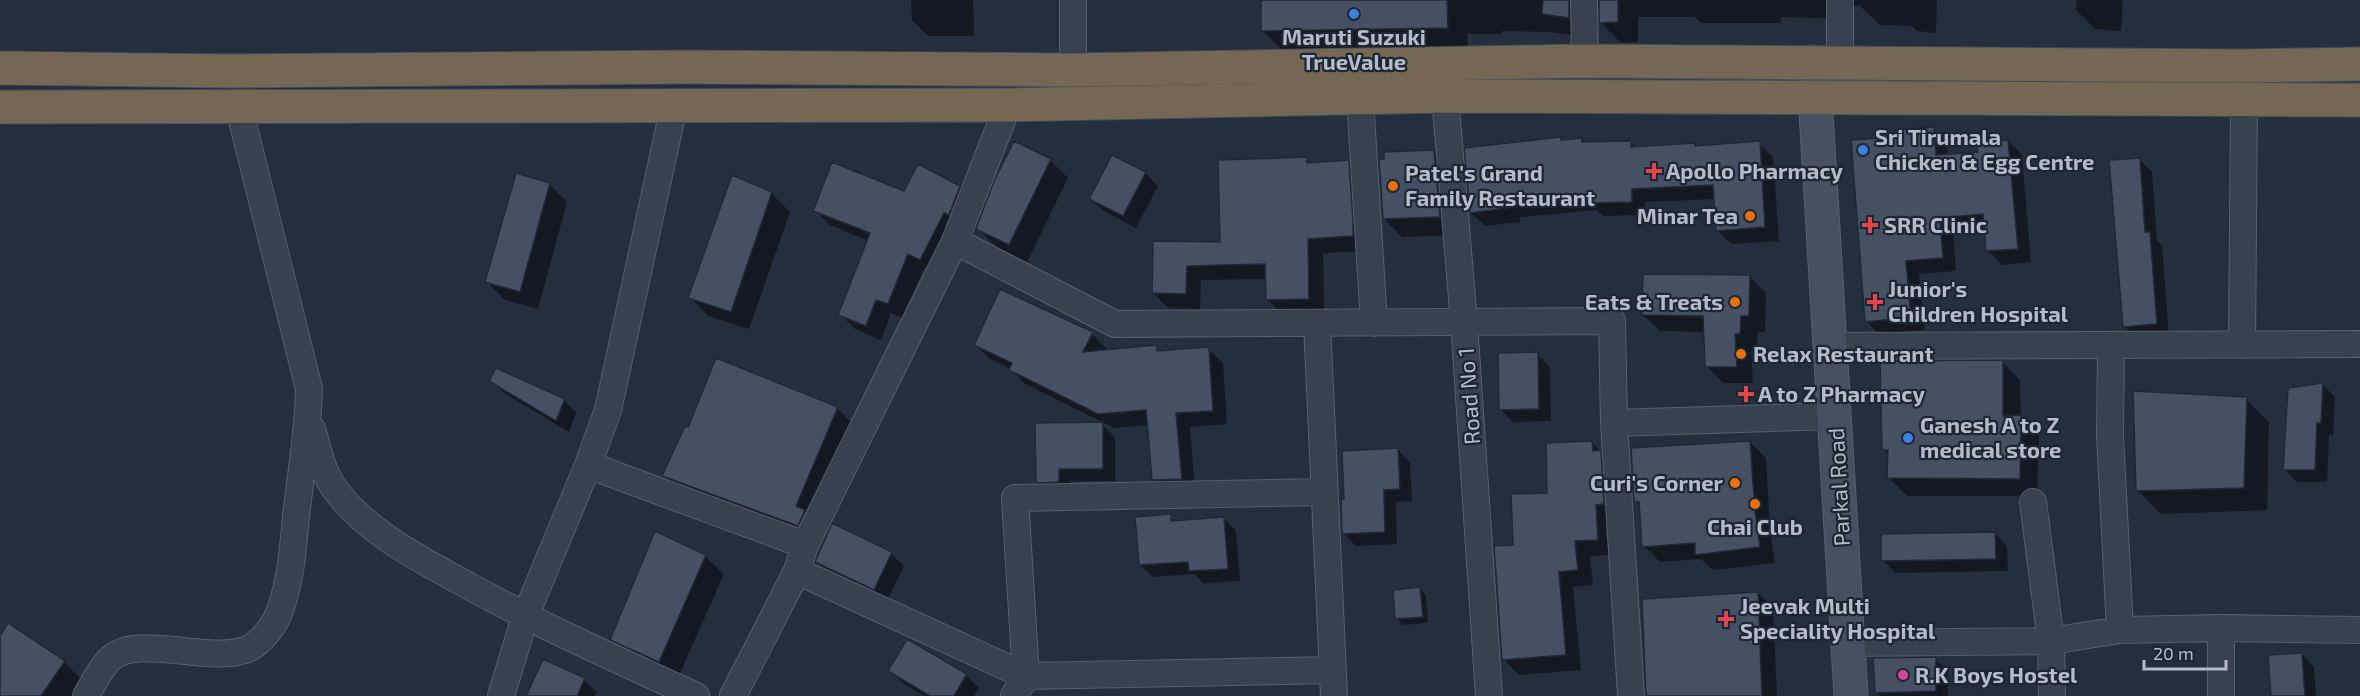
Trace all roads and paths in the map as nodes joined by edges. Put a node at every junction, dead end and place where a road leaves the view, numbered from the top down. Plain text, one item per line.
1 (1073, 0) edge
2 (1584, 0) edge
3 (1840, 0) edge
4 (1585, 62) junction
5 (1826, 63) junction
6 (2360, 64) edge
7 (0, 68) edge
8 (1073, 70) junction
9 (1445, 96) junction
10 (1815, 97) junction
11 (1360, 98) junction
12 (2244, 100) junction
13 (2360, 100) edge
14 (1008, 105) junction
15 (674, 106) junction
16 (0, 107) edge
17 (239, 108) junction
18 (955, 241) junction
19 (1464, 322) junction
20 (1317, 323) junction
21 (1374, 323) junction
22 (2360, 344) edge
23 (2242, 345) junction
24 (1831, 346) junction
25 (2111, 346) junction
26 (1835, 416) junction
27 (308, 417) junction
28 (1614, 423) junction
29 (588, 465) junction
30 (1324, 492) junction
31 (2033, 502) dead end
32 (805, 545) junction
33 (797, 570) junction
34 (525, 617) junction
35 (2221, 628) junction
36 (2120, 630) junction
37 (2360, 630) edge
38 (2051, 641) junction
39 (1848, 643) junction
40 (1333, 670) junction
41 (1020, 686) edge
42 (86, 696) edge
43 (501, 696) edge
44 (696, 696) edge
45 (733, 696) edge
46 (1334, 696) edge
47 (1489, 696) edge
48 (1631, 696) edge
49 (1851, 696) edge
50 (2052, 696) edge
51 (2221, 696) edge

1 - 8 street
2 - 4 street
3 - 5 street, Parkal Road
4 - 5 highway
4 - 8 highway
5 - 6 highway
5 - 10 street, Parkal Road
7 - 8 highway
9 - 10 highway
9 - 11 highway
9 - 19 street, Road No 1
10 - 12 highway
10 - 24 street, Parkal Road
11 - 14 highway
11 - 21 street
12 - 13 highway
12 - 23 street
14 - 15 highway
14 - 18 street
15 - 17 highway
15 - 29 street
16 - 17 highway
17 - 27 street
18 - 20 street
18 - 32 street
19 - 21 street
19 - 28 street
19 - 47 street, Road No 1
20 - 21 street
20 - 30 street
22 - 23 street
23 - 25 street
24 - 25 street
24 - 26 street, Parkal Road
25 - 36 street
26 - 28 street
26 - 39 street, Parkal Road
27 - 34 street
27 - 42 street
28 - 48 street
29 - 32 street
29 - 34 street
30 - 40 street
30 - 41 street
31 - 38 street
32 - 33 street
33 - 41 street
33 - 45 street
34 - 43 street
34 - 44 street
35 - 36 street
35 - 37 street
35 - 51 street
36 - 38 street
38 - 39 street
38 - 50 street
39 - 49 street, Parkal Road
40 - 41 street
40 - 46 street

